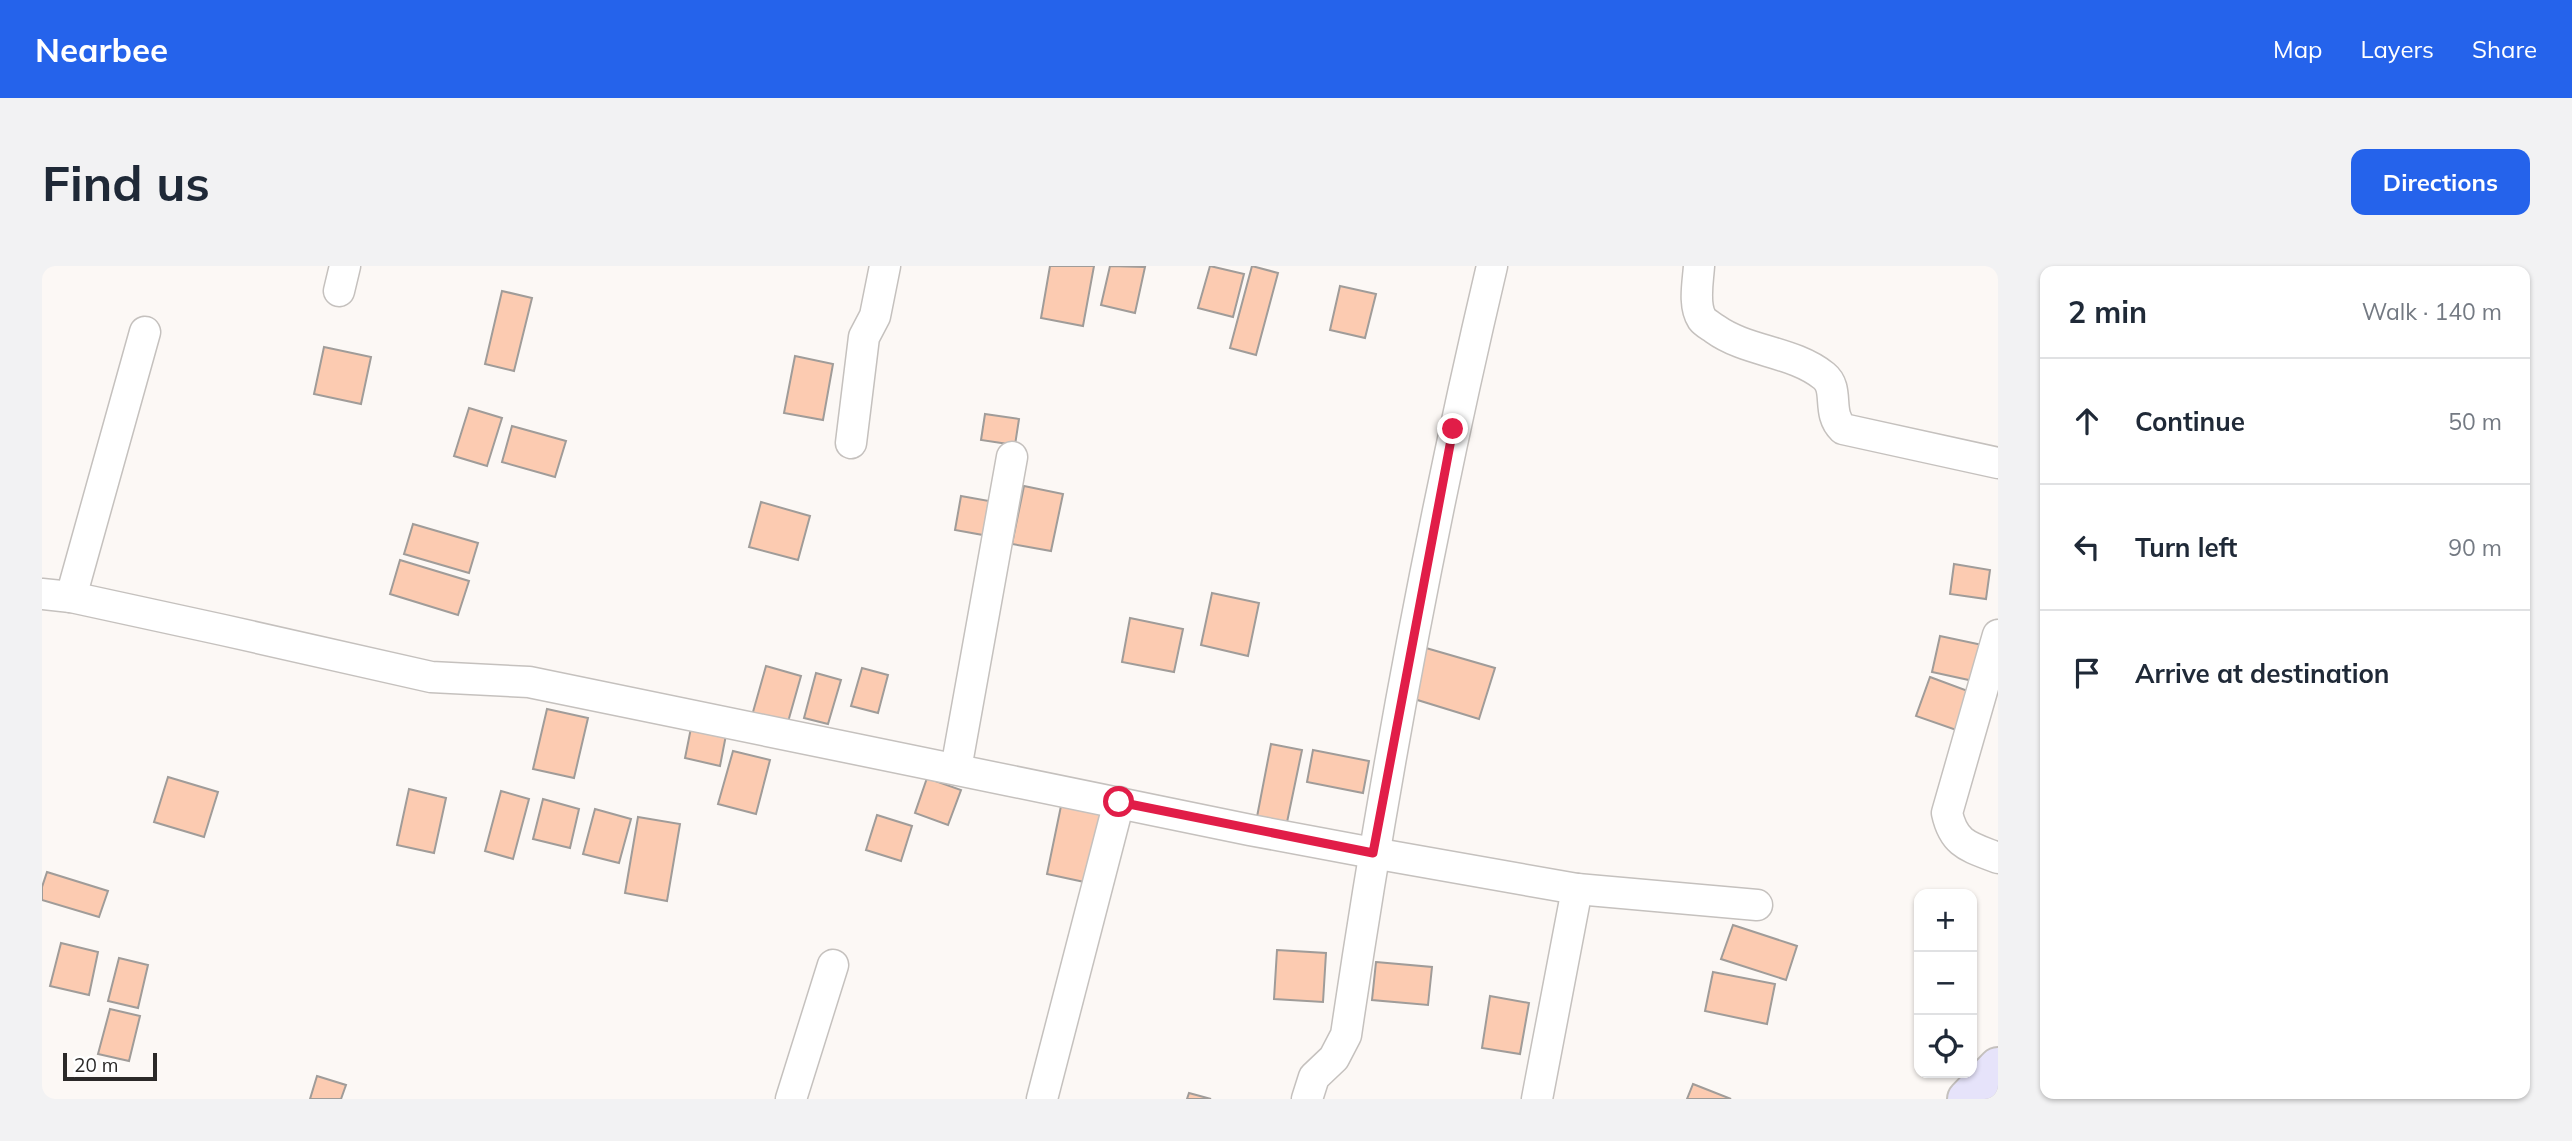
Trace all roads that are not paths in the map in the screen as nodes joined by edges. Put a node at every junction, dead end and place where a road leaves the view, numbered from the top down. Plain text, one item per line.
1 (885, 266) edge
2 (1492, 266) edge
3 (1699, 266) edge
4 (145, 332) dead end
5 (851, 443) dead end
6 (1012, 457) dead end
7 (1998, 463) edge
8 (42, 594) edge
9 (71, 597) junction
10 (1998, 635) edge
11 (956, 769) junction
12 (1119, 802) junction
13 (1373, 853) junction
14 (1998, 858) edge
15 (1577, 889) junction
16 (1757, 905) dead end
17 (833, 965) dead end
18 (1998, 1067) edge
19 (791, 1099) edge
20 (1042, 1099) edge
21 (1307, 1099) edge
22 (1537, 1099) edge
23 (1967, 1099) edge

1 - 5 street
2 - 13 street
3 - 7 street
4 - 9 street
6 - 11 street
8 - 9 street
9 - 11 street
10 - 14 street
11 - 12 street
12 - 13 street
12 - 20 street
13 - 15 street
13 - 21 street
15 - 16 street
15 - 22 street
17 - 19 street
18 - 23 street

